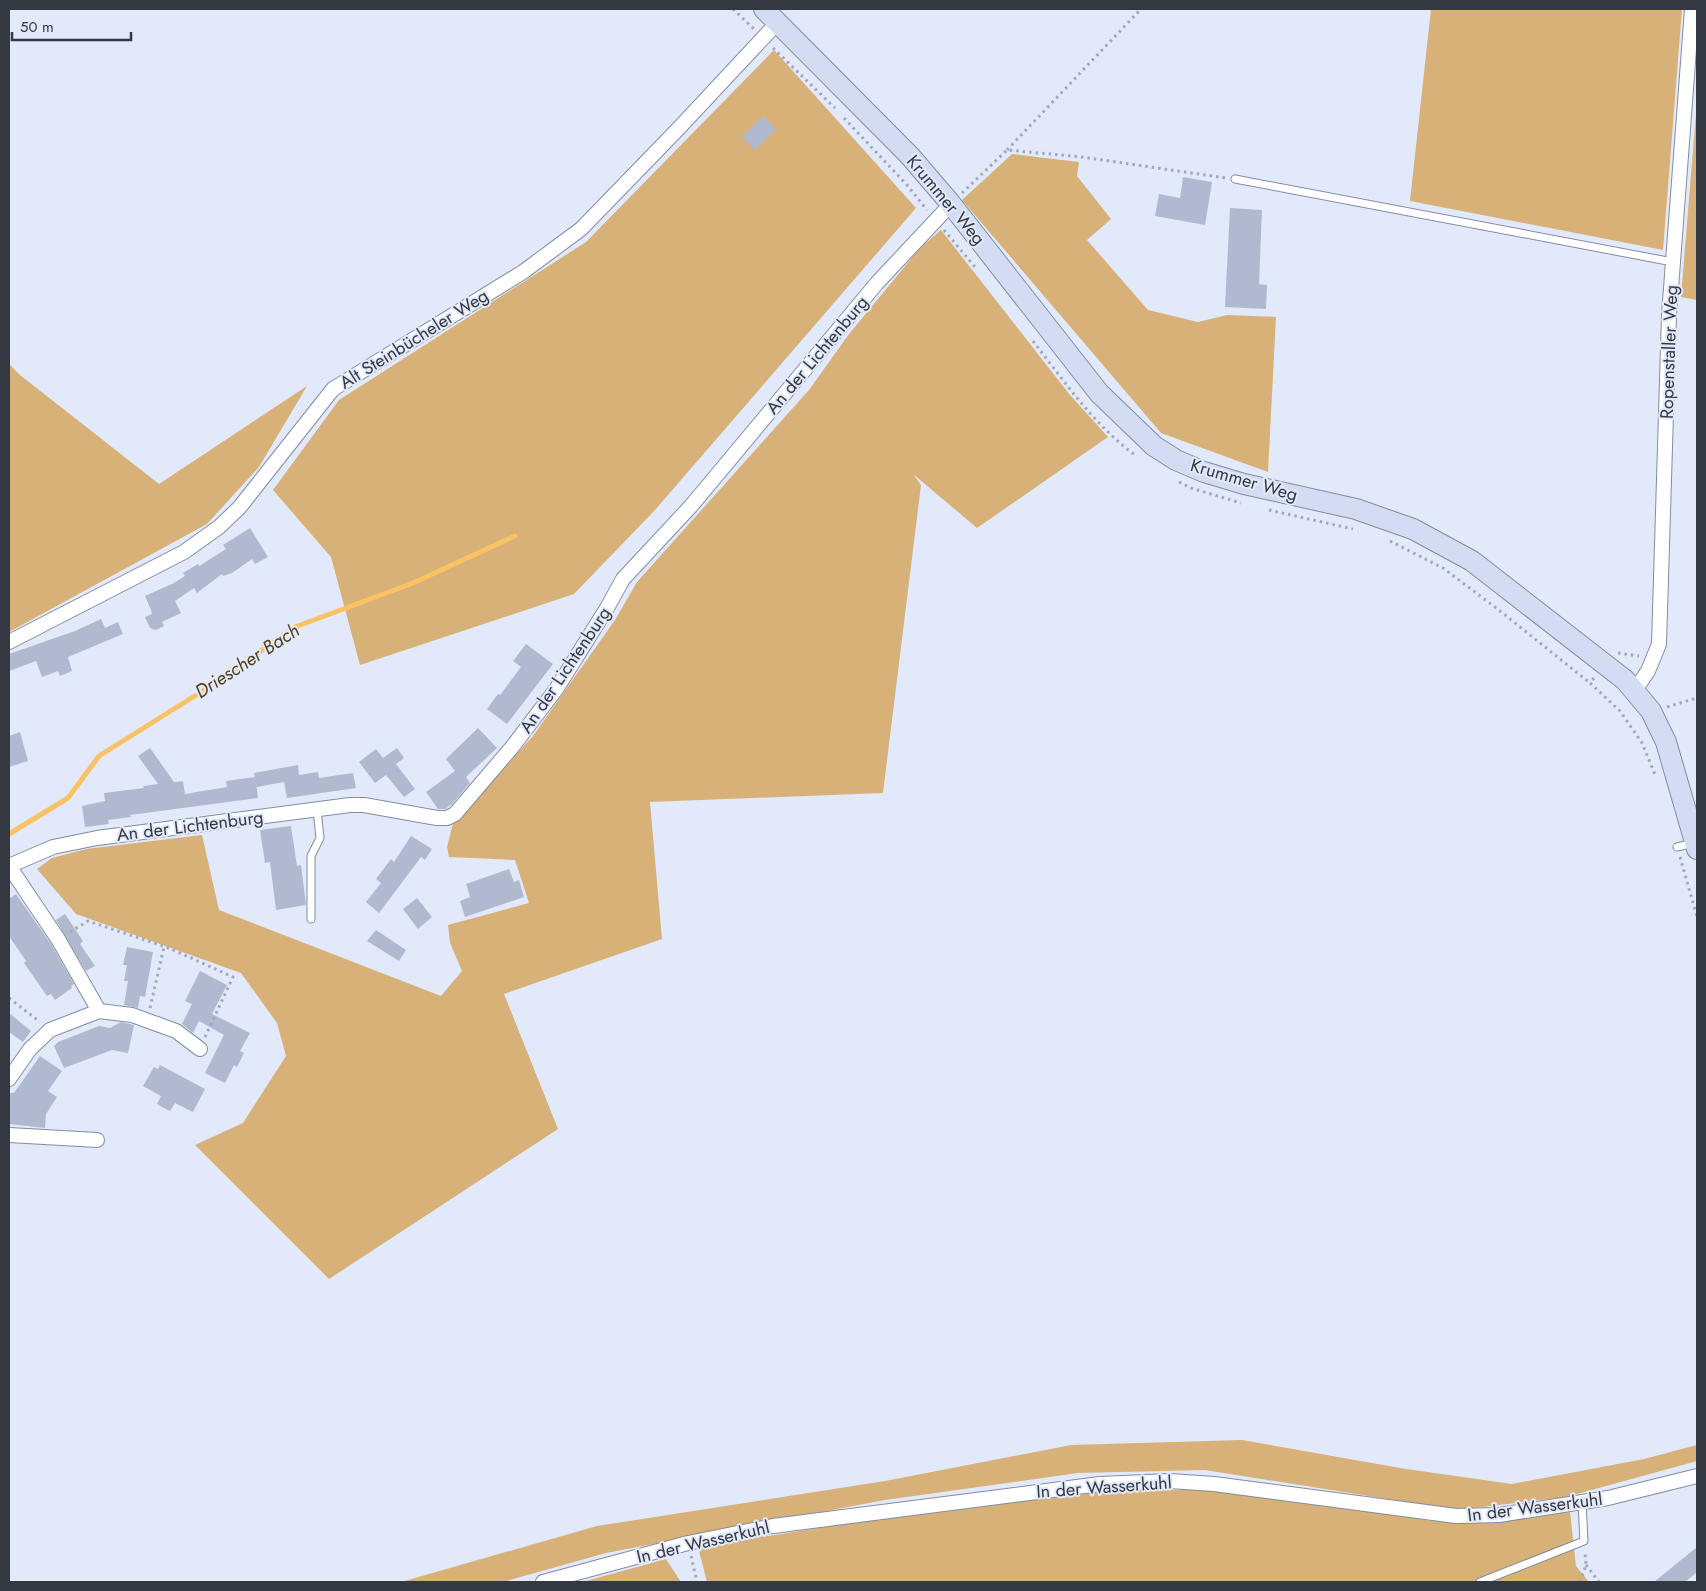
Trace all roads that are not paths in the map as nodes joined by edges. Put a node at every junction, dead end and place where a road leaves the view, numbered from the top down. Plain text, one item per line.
1 (1692, 9) edge
2 (771, 16) edge
3 (1234, 179) road end
4 (951, 204) junction
5 (1673, 262) junction
6 (9, 642) edge
7 (1635, 690) junction
8 (317, 810) junction
9 (1690, 846) edge
10 (9, 866) edge
11 (311, 919) dead end
12 (99, 1011) junction
13 (200, 1049) road end
14 (9, 1079) edge
15 (9, 1135) edge
16 (97, 1140) dead end
17 (1697, 1476) edge
18 (1582, 1502) junction
19 (543, 1582) edge
20 (1480, 1582) edge

1 - 5 street, Ropenstaller Weg
2 - 4 main road, Krummer Weg
2 - 6 street, Alt Steinbücheler Weg
3 - 5 lane
4 - 7 main road, Krummer Weg
4 - 8 street, An der Lichtenburg
5 - 7 street, Ropenstaller Weg
7 - 9 main road, Krummer Weg
8 - 10 street, An der Lichtenburg
8 - 11 lane
10 - 12 street
12 - 13 street
12 - 14 street
15 - 16 street
17 - 18 street, In der Wasserkuhl
18 - 19 street, In der Wasserkuhl
18 - 20 lane

